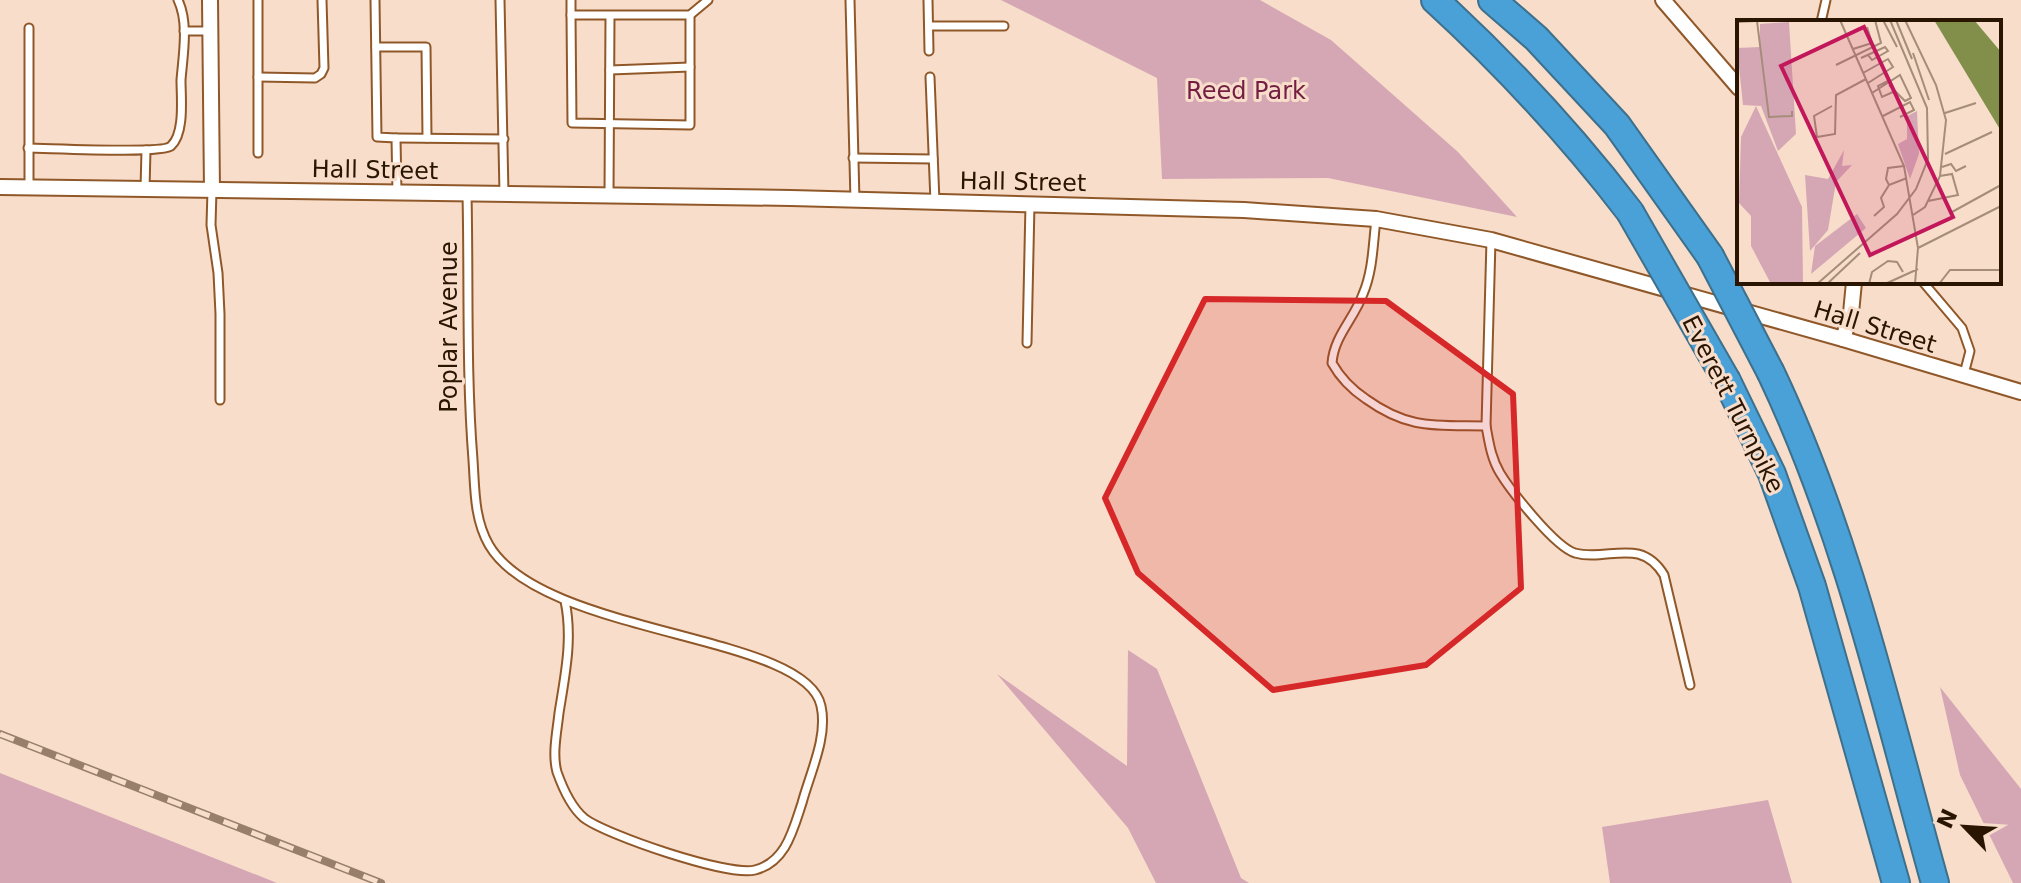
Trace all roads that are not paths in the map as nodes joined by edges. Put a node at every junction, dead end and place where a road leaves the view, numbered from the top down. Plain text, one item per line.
1 (178, 0) edge
2 (210, 0) edge
3 (258, 0) edge
4 (322, 0) edge
5 (375, 0) edge
6 (500, 0) edge
7 (571, 0) edge
8 (708, 0) edge
9 (850, 0) edge
10 (928, 0) edge
11 (1435, 0) edge
12 (1492, 0) edge
13 (1663, 0) edge
14 (1826, 0) edge
15 (571, 15) junction
16 (690, 15) junction
17 (610, 16) junction
18 (1821, 20) edge
19 (929, 26) junction
20 (1004, 26) dead end
21 (29, 28) dead end
22 (184, 31) junction
23 (210, 31) junction
24 (376, 47) junction
25 (929, 51) dead end
26 (690, 67) junction
27 (610, 70) junction
28 (258, 77) junction
29 (930, 77) dead end
30 (1737, 86) edge
31 (610, 123) junction
32 (396, 138) junction
33 (427, 138) junction
34 (504, 139) junction
35 (28, 148) junction
36 (146, 150) junction
37 (258, 153) dead end
38 (853, 158) junction
39 (933, 159) junction
40 (0, 187) edge
41 (29, 187) junction
42 (145, 189) junction
43 (212, 190) junction
44 (397, 193) junction
45 (467, 194) junction
46 (504, 194) junction
47 (609, 195) junction
48 (855, 201) junction
49 (935, 202) junction
50 (1030, 204) junction
51 (1376, 219) junction
52 (1491, 240) junction
53 (1854, 284) edge
54 (1925, 284) edge
55 (1843, 339) junction
56 (1027, 343) dead end
57 (1963, 376) junction
58 (2021, 392) edge
59 (220, 400) dead end
60 (1486, 426) junction
61 (565, 601) junction
62 (1690, 685) dead end
63 (1896, 883) edge
64 (1935, 883) edge

1 - 22 lane
2 - 23 street
3 - 28 lane
4 - 28 lane
5 - 24 lane
6 - 34 lane
7 - 15 lane
8 - 16 lane
9 - 38 lane
10 - 19 lane
11 - 63 highway, Everett Turnpike, bridge
12 - 64 highway, Everett Turnpike, bridge
13 - 30 street
14 - 18 lane
15 - 17 lane
15 - 31 lane
16 - 17 lane
16 - 26 lane
17 - 27 lane
19 - 20 lane
19 - 25 lane
21 - 35 lane
22 - 23 lane
22 - 36 lane
23 - 43 street
24 - 32 lane
24 - 33 lane
26 - 27 lane
26 - 31 lane
27 - 31 lane
28 - 37 lane
29 - 39 lane
31 - 47 lane
32 - 33 lane
32 - 44 lane
33 - 34 lane
34 - 46 lane
35 - 36 lane
35 - 41 lane
36 - 42 lane
38 - 39 lane
38 - 48 lane
39 - 49 lane
40 - 41 street, Hall Street
41 - 42 street, Hall Street
42 - 43 street, Hall Street
43 - 44 street, Hall Street
43 - 59 lane
44 - 45 street, Hall Street
45 - 46 street, Hall Street
45 - 61 lane, Poplar Avenue
46 - 47 street, Hall Street
47 - 48 street, Hall Street
48 - 49 street, Hall Street
49 - 50 street, Hall Street
50 - 51 street, Hall Street
50 - 56 lane
51 - 52 street, Hall Street
51 - 60 lane
52 - 55 street, Hall Street
52 - 60 lane
53 - 55 street
54 - 57 lane
55 - 57 street, Hall Street
57 - 58 street, Hall Street
60 - 62 lane
61 - 61 lane, Poplar Avenue

